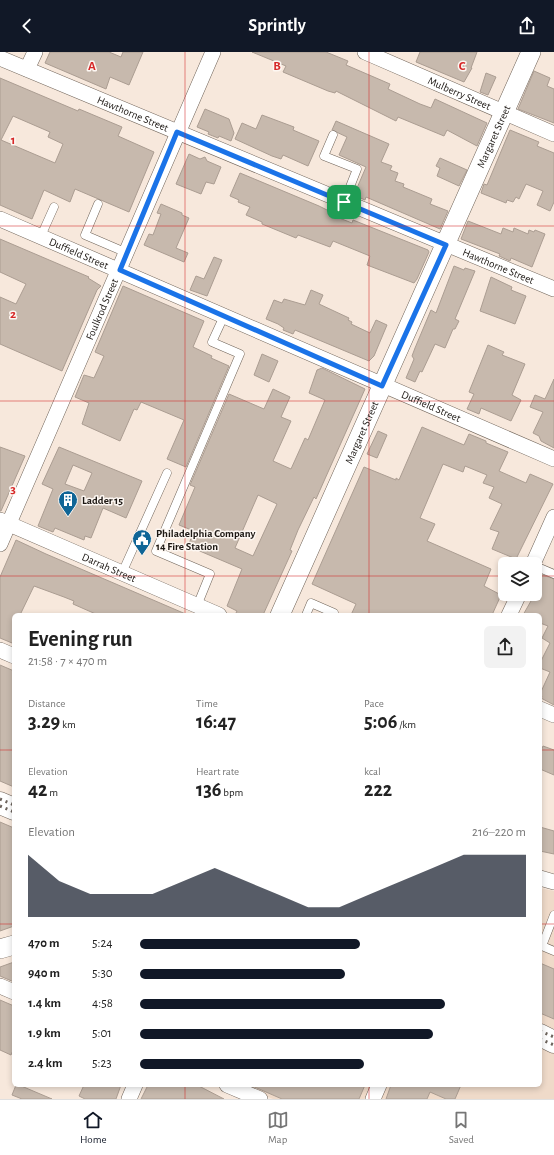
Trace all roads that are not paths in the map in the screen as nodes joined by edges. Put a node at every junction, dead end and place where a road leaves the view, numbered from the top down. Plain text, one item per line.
1 (35, 52) edge
2 (213, 52) edge
3 (365, 52) edge
4 (531, 52) edge
5 (382, 55) edge
6 (0, 58) edge
7 (27, 69) junction
8 (505, 113) junction
9 (177, 132) junction
10 (554, 134) edge
11 (333, 135) dead end
12 (344, 202) junction
13 (98, 204) dead end
14 (54, 207) dead end
15 (0, 219) edge
16 (41, 236) junction
17 (446, 245) junction
18 (127, 253) junction
19 (120, 270) junction
20 (554, 290) edge
21 (224, 316) junction
22 (382, 386) junction
23 (554, 459) edge
24 (167, 473) dead end
25 (4, 522) edge
26 (553, 522) edge
27 (0, 544) edge
28 (538, 557) edge
29 (542, 569) edge
30 (122, 573) junction
31 (554, 574) edge
32 (516, 601) edge
33 (195, 610) edge
34 (209, 613) edge
35 (281, 613) edge
36 (307, 613) edge
37 (334, 613) edge
38 (510, 613) edge
39 (0, 650) edge
40 (12, 655) edge
41 (542, 710) edge
42 (554, 715) edge
43 (0, 803) edge
44 (12, 808) edge
45 (542, 879) edge
46 (554, 882) edge
47 (554, 915) edge
48 (12, 946) edge
49 (0, 949) edge
50 (554, 951) edge
51 (0, 986) edge
52 (12, 991) edge
53 (542, 1037) edge
54 (554, 1042) edge
55 (134, 1087) edge
56 (232, 1087) edge
57 (378, 1087) edge
58 (129, 1099) edge
59 (260, 1099) edge
60 (373, 1099) edge

1 - 7 street
2 - 9 street, Foulkrod Street
3 - 5 street, Mulberry Street
4 - 8 street, Margaret Street
5 - 8 street, Mulberry Street
6 - 7 street, Hawthorne Street
7 - 9 street, Hawthorne Street
8 - 10 street, Mulberry Street
8 - 17 street, Margaret Street
9 - 12 street, Hawthorne Street
9 - 18 street, Foulkrod Street
11 - 12 lane
12 - 17 street, Hawthorne Street
13 - 18 lane
14 - 16 lane
15 - 16 street, Duffield Street
16 - 19 street, Duffield Street
17 - 20 street, Hawthorne Street
17 - 22 street, Margaret Street
18 - 19 street, Foulkrod Street
19 - 21 street, Duffield Street
19 - 25 street, Foulkrod Street
21 - 22 street, Duffield Street
21 - 33 lane
22 - 23 street, Duffield Street
22 - 35 street, Margaret Street
24 - 30 lane
25 - 27 street, Foulkrod Street
25 - 30 street, Darrah Street
26 - 28 street
29 - 31 lane
30 - 33 street, Darrah Street
32 - 38 street
33 - 34 street, Darrah Street
36 - 37 lane
39 - 40 street
41 - 42 street
43 - 44 main road
45 - 46 street
47 - 50 lane
48 - 49 street
51 - 52 street
53 - 54 main road
55 - 58 street
56 - 59 street
57 - 60 street

